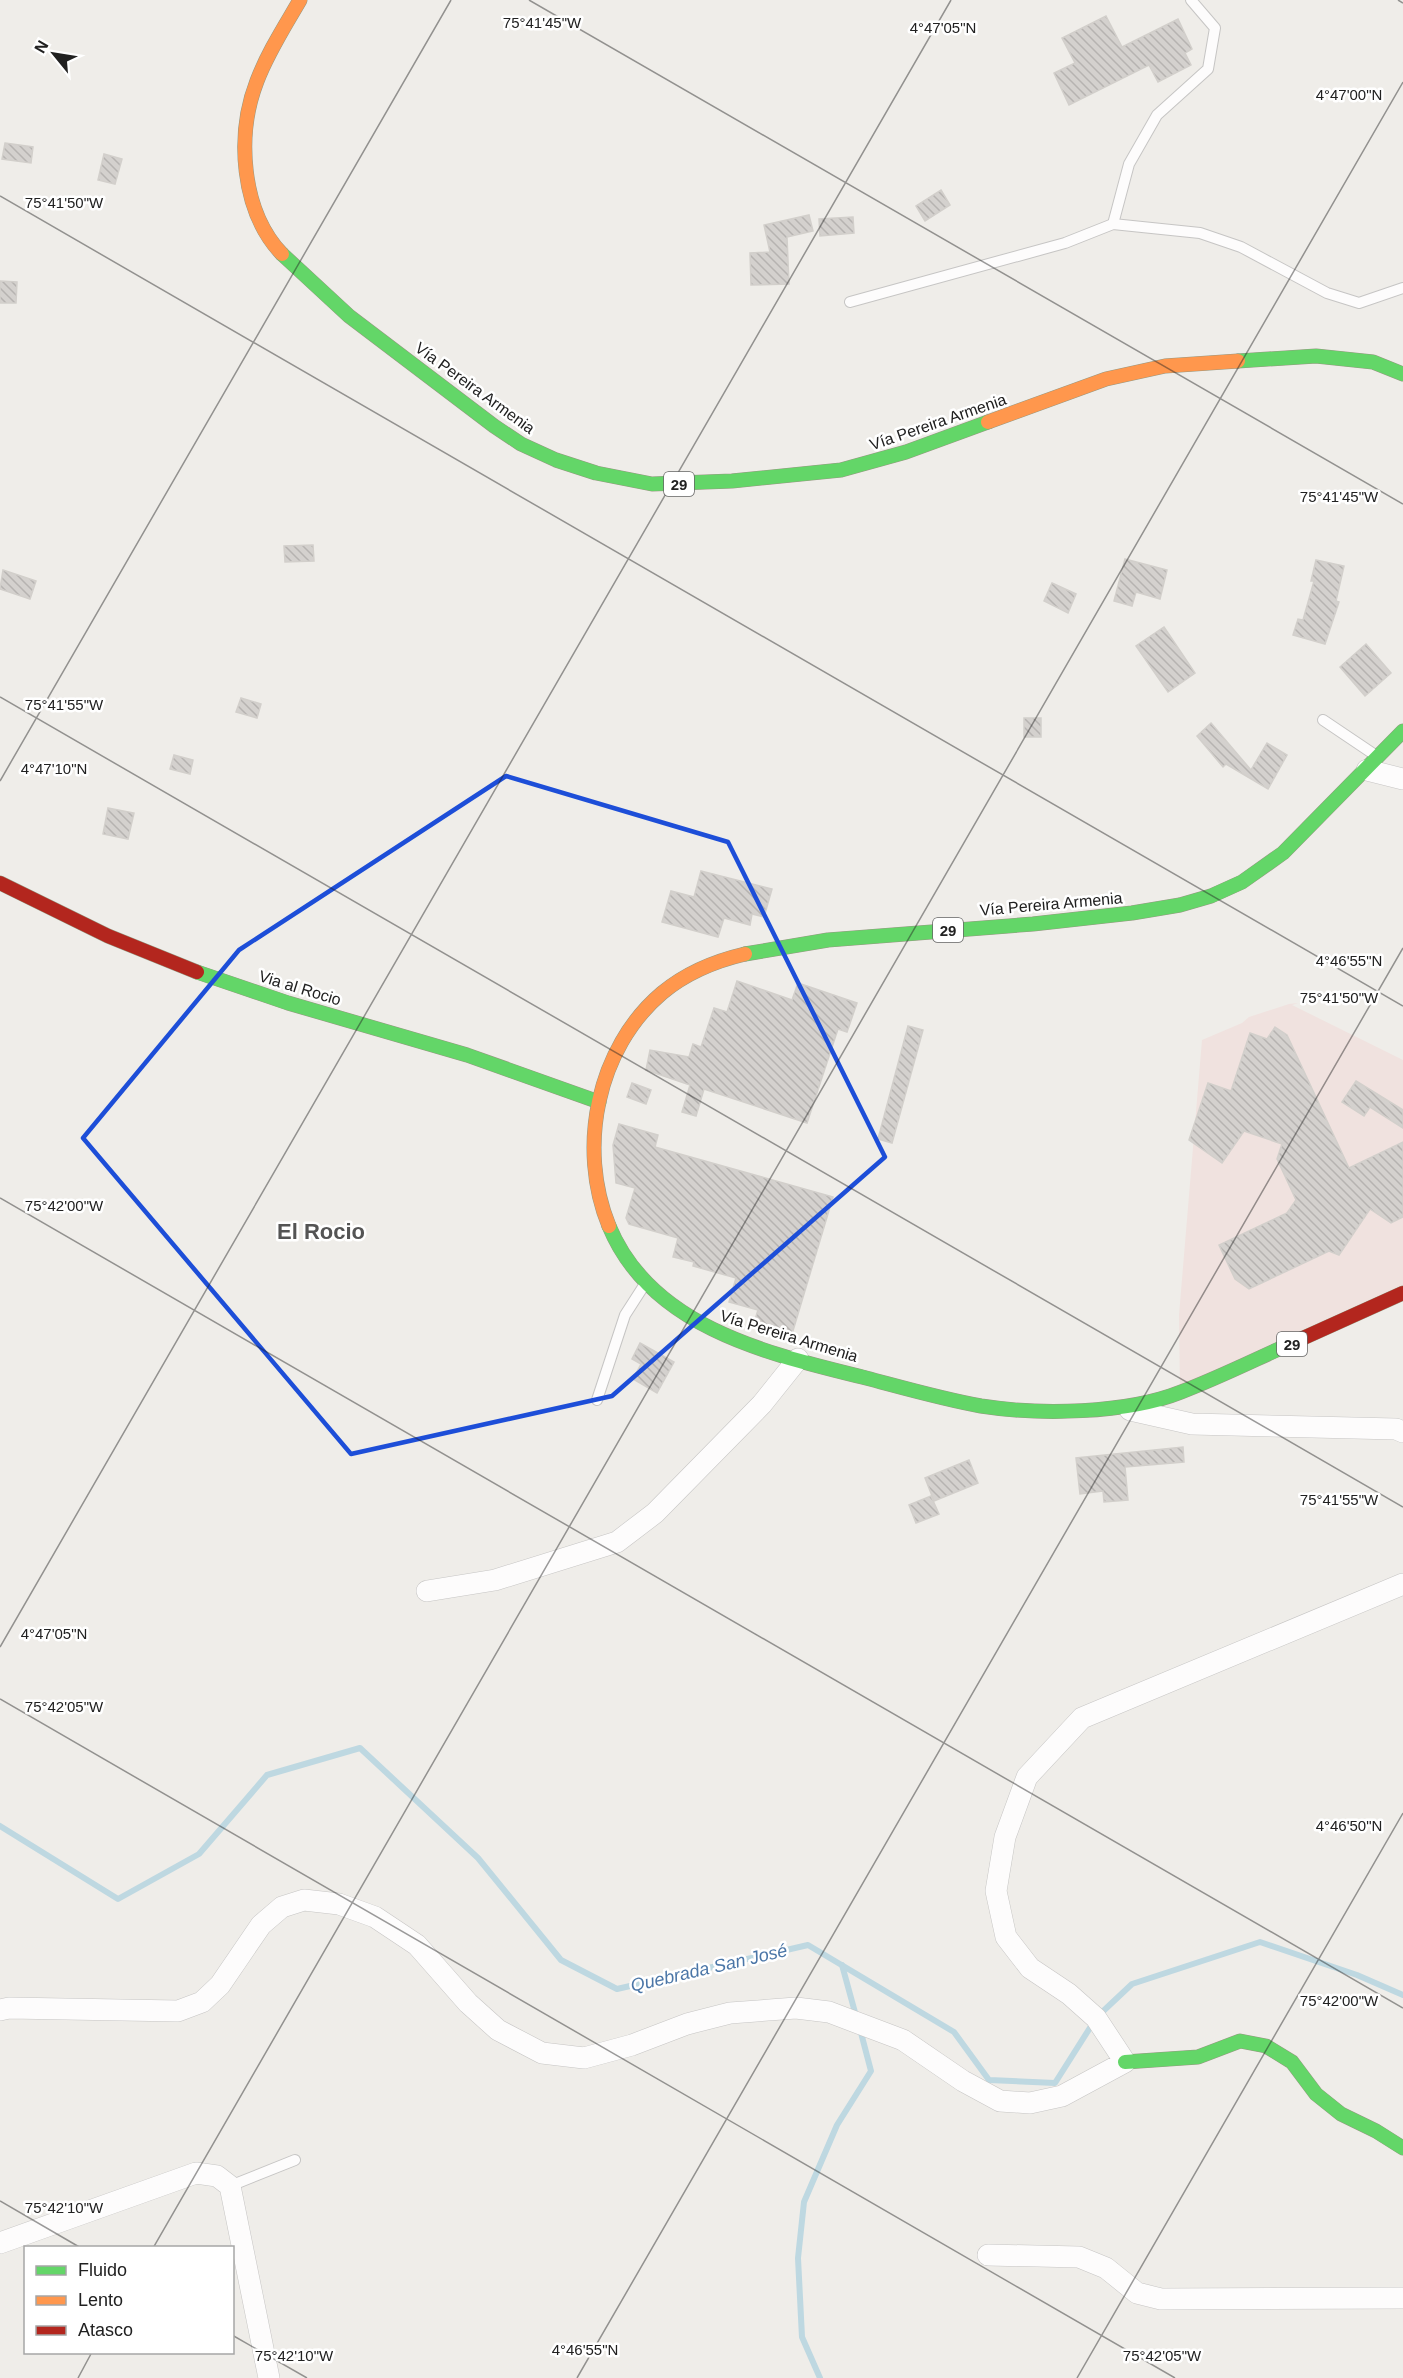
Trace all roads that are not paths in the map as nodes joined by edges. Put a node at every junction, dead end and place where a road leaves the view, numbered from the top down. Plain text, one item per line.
1 (300, 0) edge
2 (1191, 0) edge
3 (1113, 224) junction
4 (1403, 288) edge
5 (850, 303) dead end
6 (1403, 374) edge
7 (1323, 720) dead end
8 (1403, 731) edge
9 (1372, 763) junction
10 (1403, 779) edge
11 (0, 884) edge
12 (599, 1102) junction
13 (646, 1282) junction
14 (1403, 1293) edge
15 (798, 1359) junction
16 (597, 1400) dead end
17 (1118, 1407) junction
18 (1403, 1432) edge
19 (1403, 1584) edge
20 (427, 1591) dead end
21 (0, 2010) edge
22 (1125, 2062) junction
23 (1403, 2148) edge
24 (295, 2160) dead end
25 (230, 2186) junction
26 (0, 2243) edge
27 (988, 2255) dead end
28 (1403, 2298) edge
29 (269, 2378) edge

1 - 6 main road, Vía Pereira Armenia / 29
2 - 3 lane
3 - 4 lane
3 - 5 lane
7 - 9 lane
8 - 9 main road, Vía Pereira Armenia / 29
9 - 10 street
9 - 12 main road, Vía Pereira Armenia / 29
11 - 12 main road, Via al Rocio
12 - 13 main road, Vía Pereira Armenia / 29
13 - 15 main road, Vía Pereira Armenia / 29
13 - 16 lane
14 - 17 main road, Vía Pereira Armenia / 29
15 - 17 main road, Vía Pereira Armenia / 29
15 - 20 street
17 - 18 street
19 - 22 street
21 - 22 street
22 - 23 main road
24 - 25 lane
25 - 26 street
25 - 29 street
27 - 28 street

